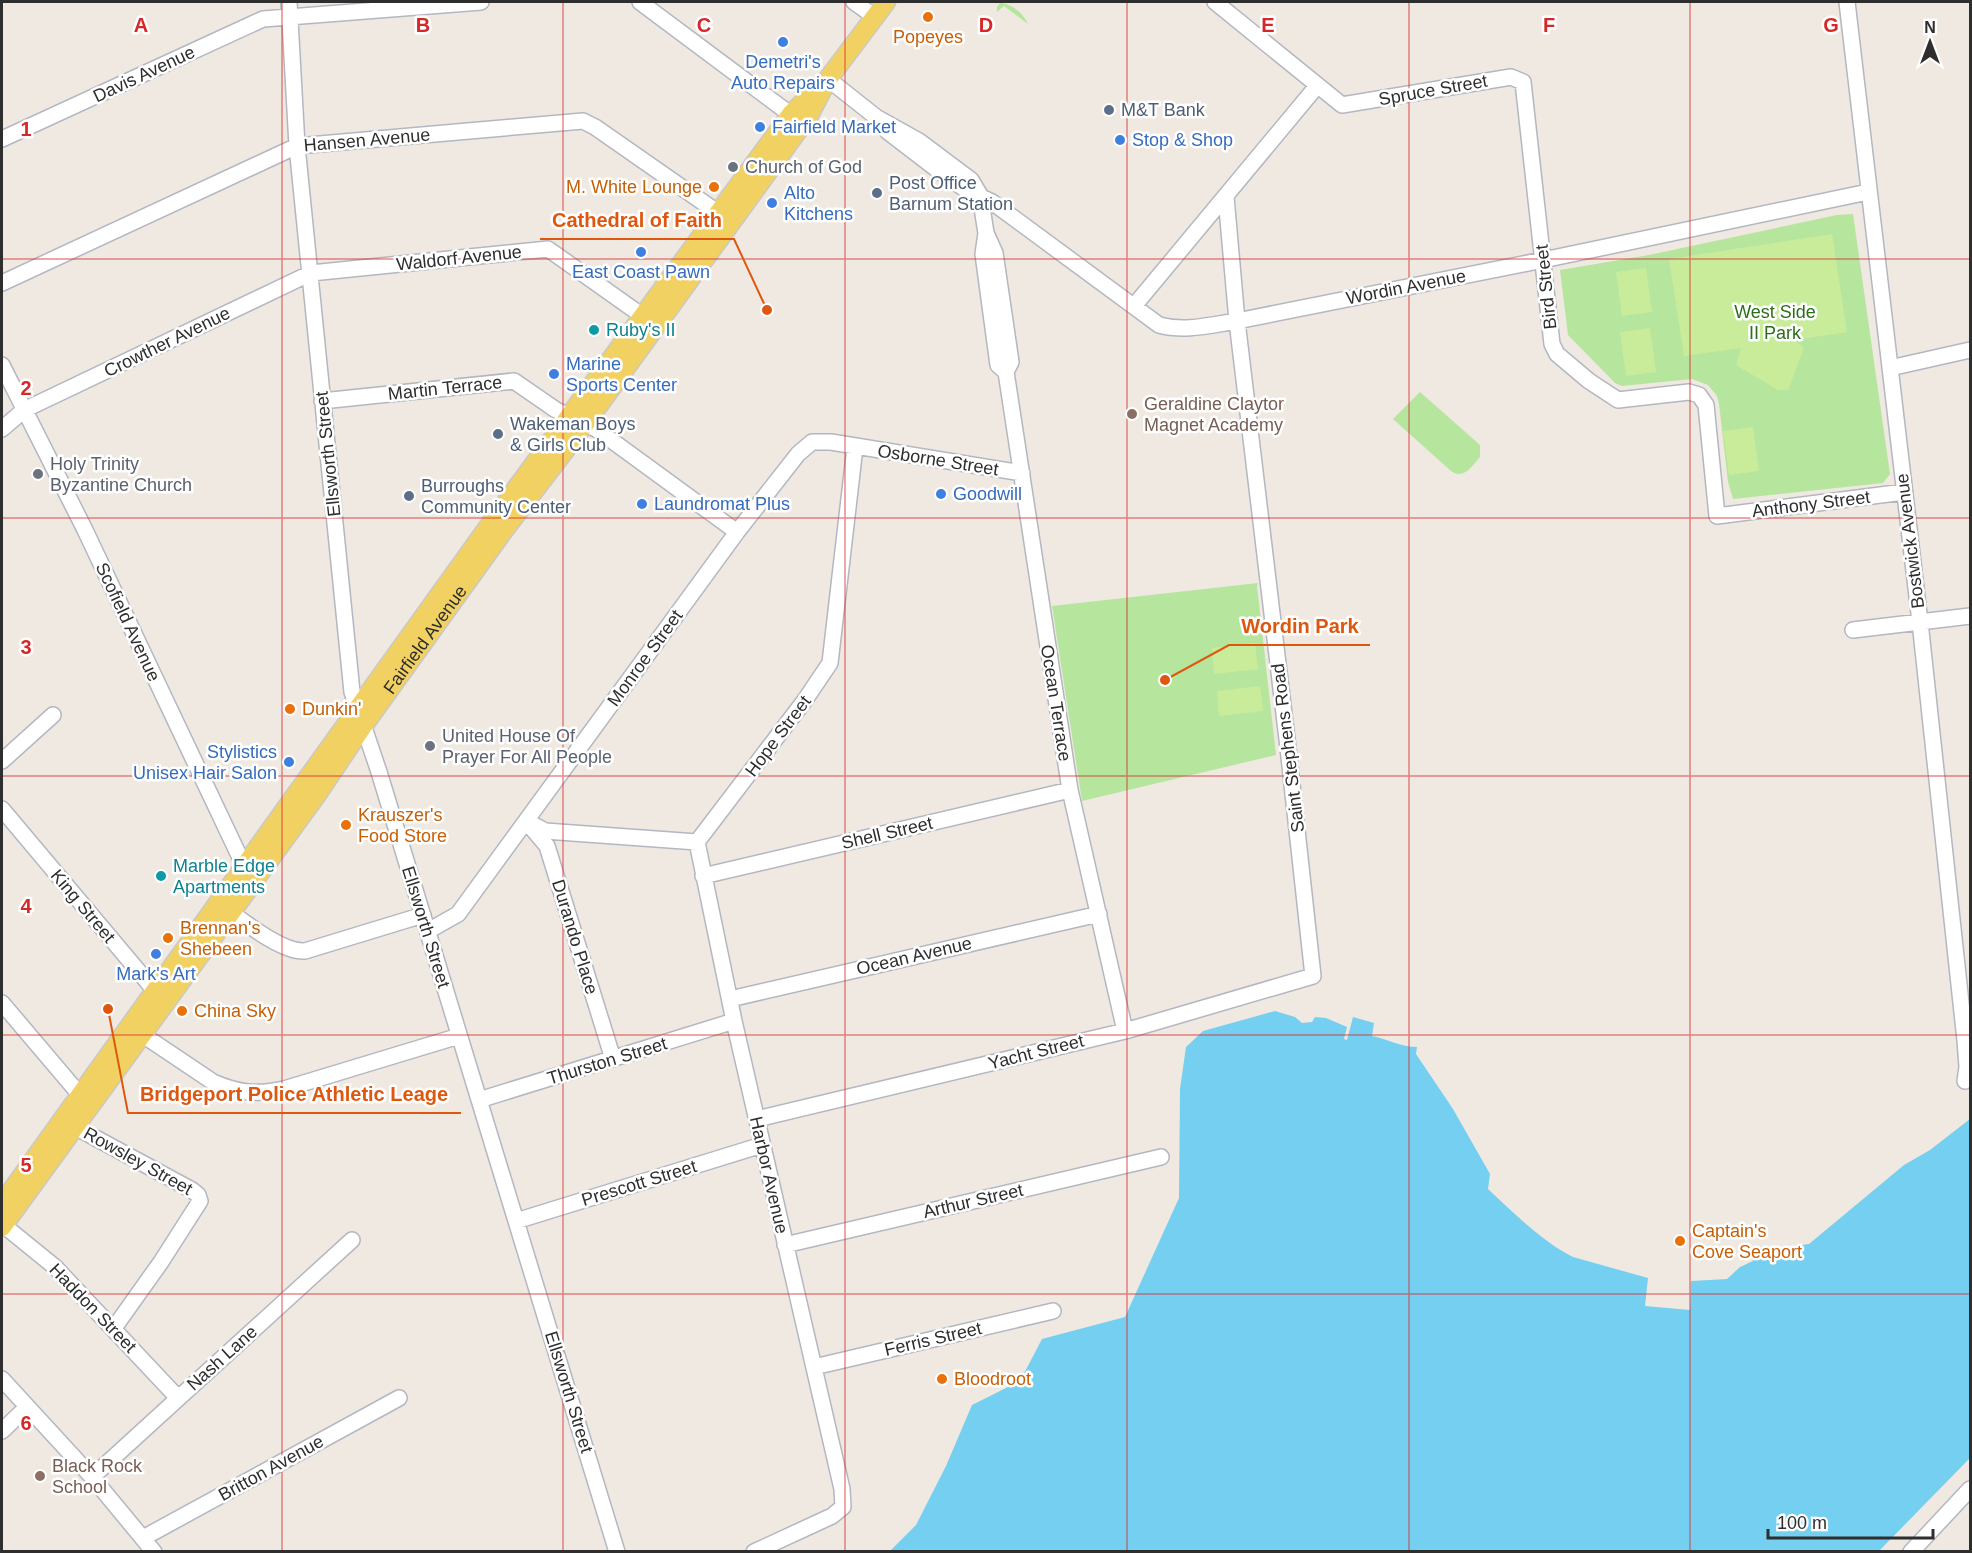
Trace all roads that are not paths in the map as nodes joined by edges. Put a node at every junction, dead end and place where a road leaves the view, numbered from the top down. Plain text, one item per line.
1 (289, 2) edge
2 (481, 2) edge
3 (640, 2) edge
4 (854, 2) edge
5 (886, 2) edge
6 (1215, 2) edge
7 (1847, 2) edge
8 (289, 17) junction
9 (874, 17) junction
10 (828, 79) junction
11 (1523, 82) joint
12 (1317, 86) junction
13 (797, 119) junction
14 (2, 139) edge
15 (297, 146) junction
16 (1868, 192) junction
17 (980, 195) junction
18 (1226, 197) junction
19 (725, 218) junction
20 (1543, 260) junction
21 (311, 273) junction
22 (2, 283) edge
23 (1134, 306) junction
24 (649, 321) junction
25 (1237, 321) junction
26 (1971, 350) edge
27 (2, 364) edge
28 (1890, 368) junction
29 (322, 401) junction
30 (24, 411) junction
31 (577, 421) junction
32 (2, 429) edge
33 (855, 447) junction
34 (1022, 473) junction
35 (1904, 492) junction
36 (1717, 516) joint
37 (737, 532) junction
38 (1971, 616) edge
39 (1920, 622) junction
40 (1853, 630) dead end
41 (53, 715) dead end
42 (360, 718) junction
43 (2, 761) edge
44 (1070, 790) junction
45 (2, 809) edge
46 (526, 821) junction
47 (698, 842) junction
48 (251, 871) junction
49 (703, 876) junction
50 (224, 908) junction
51 (1099, 914) junction
52 (423, 915) junction
53 (428, 931) junction
54 (1313, 976) joint
55 (160, 996) junction
56 (730, 999) junction
57 (2, 1003) edge
58 (734, 1021) junction
59 (136, 1030) junction
60 (1125, 1031) junction
61 (459, 1036) junction
62 (613, 1059) junction
63 (1965, 1081) dead end
64 (479, 1100) junction
65 (85, 1101) junction
66 (757, 1119) junction
67 (68, 1124) junction
68 (762, 1145) junction
69 (1161, 1157) dead end
70 (4, 1213) edge
71 (516, 1221) junction
72 (352, 1240) dead end
73 (785, 1245) junction
74 (1053, 1311) dead end
75 (114, 1328) junction
76 (814, 1367) junction
77 (2, 1378) edge
78 (178, 1398) junction
79 (399, 1398) dead end
80 (27, 1407) junction
81 (2, 1431) edge
82 (92, 1477) junction
83 (1971, 1489) edge
84 (143, 1538) junction
85 (614, 1550) edge
86 (154, 1551) edge
87 (754, 1551) edge
88 (1911, 1551) edge

1 - 8 street, Ellsworth Street
2 - 8 street, Davis Avenue
3 - 13 street
4 - 9 street
5 - 9 main road, Fairfield Avenue
6 - 12 street
7 - 16 street, Bostwick Avenue
8 - 14 street, Davis Avenue
8 - 15 street, Ellsworth Street
9 - 10 main road, Fairfield Avenue
10 - 13 main road, Fairfield Avenue
10 - 17 street, Wordin Avenue
11 - 12 street, Spruce Street
11 - 20 street, Bird Street
12 - 18 street
13 - 19 main road, Fairfield Avenue
15 - 19 street, Hansen Avenue
15 - 21 street, Ellsworth Street
15 - 22 street, Hansen Avenue
16 - 20 street, Wordin Avenue
16 - 28 street, Bostwick Avenue
17 - 23 street, Wordin Avenue
17 - 34 street, Ocean Terrace
18 - 23 street
18 - 25 street, Saint Stephens Road
19 - 24 main road, Fairfield Avenue
20 - 25 street, Wordin Avenue
20 - 36 street, Bird Street
21 - 24 street, Waldorf Avenue
21 - 29 street, Ellsworth Street
21 - 30 street, Crowther Avenue
23 - 25 street, Wordin Avenue
24 - 31 main road, Fairfield Avenue
25 - 54 street, Saint Stephens Road
26 - 28 street
27 - 30 street, Scofield Avenue
28 - 35 street, Bostwick Avenue
29 - 31 street, Martin Terrace
29 - 42 street, Ellsworth Street
30 - 32 street, Crowther Avenue
30 - 48 street, Scofield Avenue
31 - 37 street, Martin Terrace
31 - 42 main road, Fairfield Avenue
33 - 34 street, Osborne Street
33 - 37 street, Monroe Street
33 - 47 street, Hope Street
34 - 44 street, Ocean Terrace
35 - 36 street, Anthony Street
35 - 39 street, Bostwick Avenue
37 - 46 street, Monroe Street
38 - 39 street
39 - 40 street
39 - 63 street, Bostwick Avenue
41 - 43 street
42 - 48 main road, Fairfield Avenue
42 - 52 street, Ellsworth Street
44 - 49 street, Shell Street
44 - 51 street, Ocean Terrace
45 - 55 street, King Street
46 - 47 street
46 - 53 street, Monroe Street
46 - 62 street, Durando Place
47 - 49 street, Harbor Avenue
48 - 50 main road, Fairfield Avenue
49 - 56 street, Harbor Avenue
50 - 52 street
50 - 55 main road, Fairfield Avenue
51 - 56 street, Ocean Avenue
51 - 60 street, Ocean Terrace
52 - 53 street, Ellsworth Street
53 - 61 street, Ellsworth Street
54 - 60 street, Yacht Street
55 - 59 main road, Fairfield Avenue
56 - 58 street, Harbor Avenue
57 - 65 street
58 - 62 street, Thurston Street
58 - 66 street, Harbor Avenue
59 - 61 street
59 - 65 main road, Fairfield Avenue
60 - 66 street, Yacht Street
61 - 64 street, Ellsworth Street
62 - 64 street, Thurston Street
64 - 71 street, Ellsworth Street
65 - 67 main road, Fairfield Avenue
66 - 68 street, Harbor Avenue
67 - 70 main road, Fairfield Avenue
67 - 75 street, Rowsley Street
68 - 71 street, Prescott Street
68 - 73 street, Harbor Avenue
69 - 73 street, Arthur Street
70 - 75 street, Haddon Street
71 - 85 street, Ellsworth Street
72 - 78 street, Nash Lane
73 - 76 street, Harbor Avenue
74 - 76 street, Ferris Street
75 - 78 street, Haddon Street
76 - 87 street, Harbor Avenue
77 - 80 street
78 - 82 street, Nash Lane
79 - 84 street, Britton Avenue
80 - 81 street
80 - 82 street
82 - 84 street
83 - 88 street
84 - 86 street

